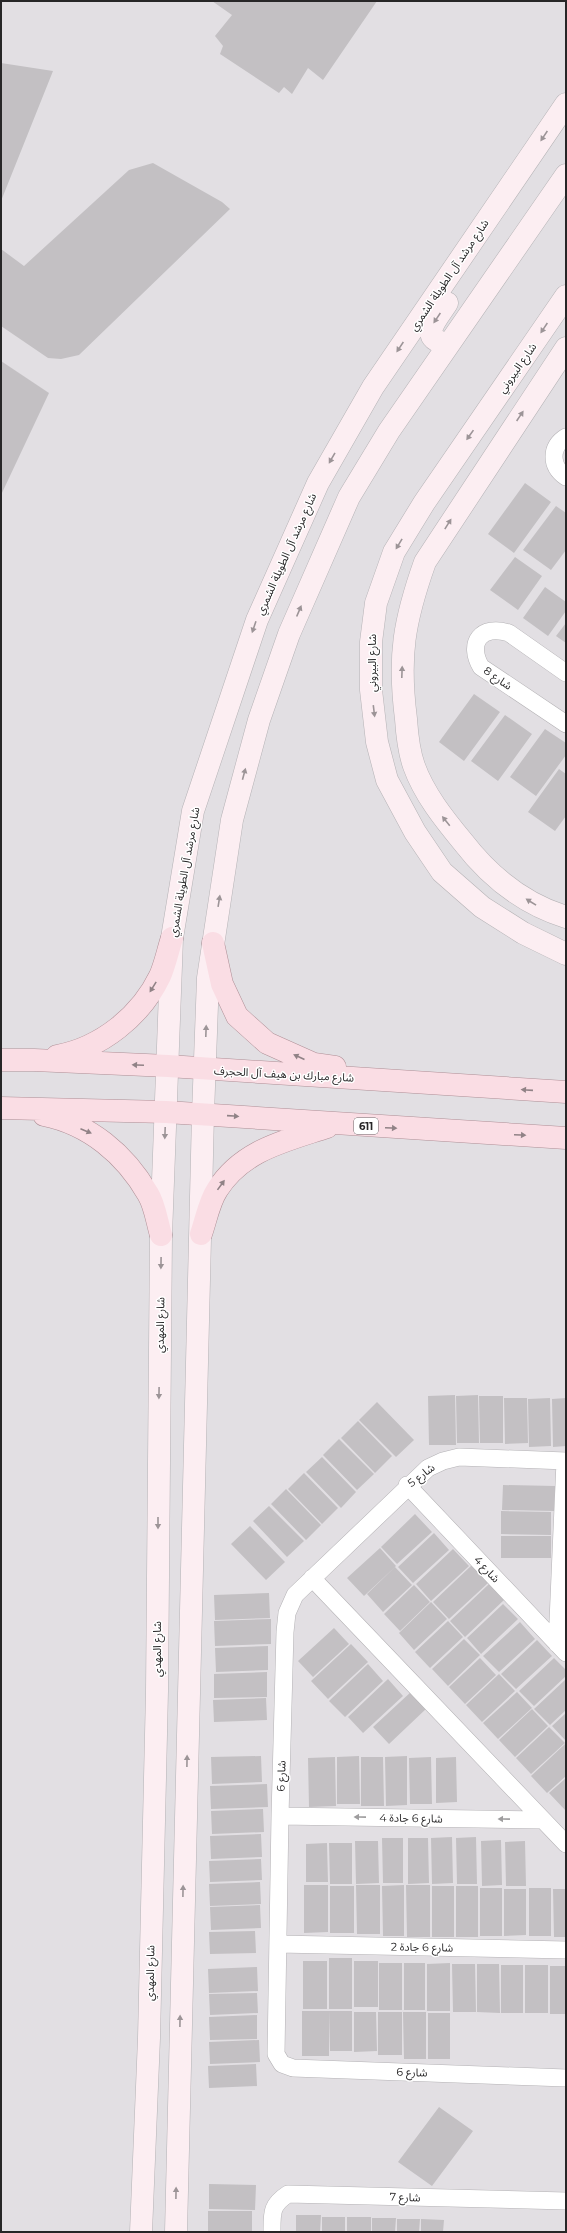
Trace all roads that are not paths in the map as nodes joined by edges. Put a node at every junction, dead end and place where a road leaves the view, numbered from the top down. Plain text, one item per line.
1 (566, 104) edge
2 (566, 175) edge
3 (501, 199) junction
4 (566, 296) edge
5 (449, 344) junction
6 (566, 348) edge
7 (566, 437) edge
8 (566, 477) edge
9 (566, 673) edge
10 (566, 724) edge
11 (566, 917) edge
12 (172, 938) junction
13 (213, 943) junction
14 (566, 954) edge
15 (1, 1060) edge
16 (34, 1060) junction
17 (168, 1066) junction
18 (205, 1070) junction
19 (419, 1082) junction
20 (566, 1092) edge
21 (5, 1108) edge
22 (166, 1112) junction
23 (203, 1114) junction
24 (334, 1124) junction
25 (566, 1138) edge
26 (201, 1234) junction
27 (161, 1235) junction
28 (566, 1462) edge
29 (407, 1485) junction
30 (312, 1578) junction
31 (562, 1649) edge
32 (280, 1816) junction
33 (543, 1820) junction
34 (566, 1844) edge
35 (278, 1944) junction
36 (566, 1950) edge
37 (149, 2012) junction
38 (179, 2049) junction
39 (566, 2078) edge
40 (145, 2121) junction
41 (177, 2154) junction
42 (566, 2201) edge
43 (141, 2232) edge
44 (176, 2232) edge
45 (272, 2232) edge

1 -> 3 main road, شارع مرشد آل الطويلة الشمري
2 - 5 main road
3 -> 5 main road
3 -> 12 main road, شارع مرشد آل الطويلة الشمري
4 -> 14 main road, شارع البيروني
13 -> 5 main road
11 -> 6 main road
7 - 8 street
9 - 10 street, شارع 8
12 -> 16 main road
12 - 17 main road, شارع مرشد آل الطويلة الشمري
18 -> 13 main road
19 -> 13 main road
15 - 16 main road, شارع مبارك بن هيف آل الحجرف
17 -> 16 main road, شارع مبارك بن هيف آل الحجرف
17 - 18 main road, شارع مبارك بن هيف آل الحجرف
17 - 22 main road, شارع المهدي
18 - 19 main road, شارع مبارك بن هيف آل الحجرف
18 - 23 main road
20 -> 19 main road, شارع مبارك بن هيف آل الحجرف
21 - 22 main road, 611
21 -> 27 main road
22 - 23 main road, 611
22 -> 27 main road, شارع المهدي
23 -> 24 main road, 611
23 - 26 main road
24 -> 25 main road, 611
26 -> 24 main road
38 -> 26 main road
27 -> 37 main road, شارع المهدي
28 - 29 street, شارع 5
28 - 31 street
29 - 30 street, شارع 5
29 - 31 street, شارع 4
30 - 32 street, شارع 6
30 - 33 street
33 -> 32 street, شارع 6 جادة 4
32 - 35 street, شارع 6
33 - 34 street
35 - 36 street, شارع 6 جادة 2
35 - 39 street, شارع 6
37 - 38 main road
37 - 40 main road, شارع المهدي
38 - 41 main road
40 - 41 main road
40 - 43 main road, شارع المهدي
44 -> 41 main road
42 - 45 street, شارع 7

